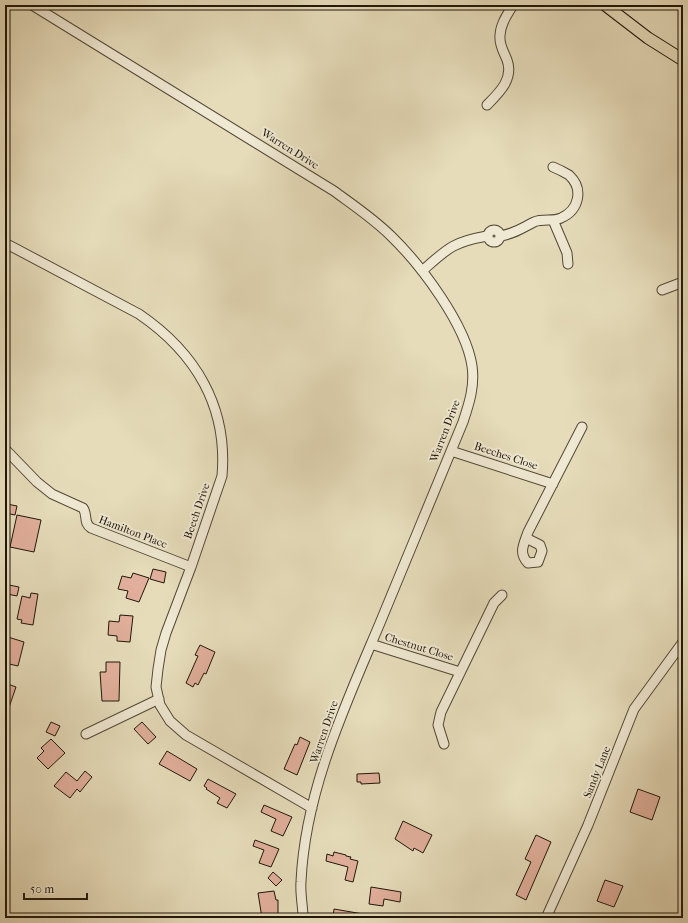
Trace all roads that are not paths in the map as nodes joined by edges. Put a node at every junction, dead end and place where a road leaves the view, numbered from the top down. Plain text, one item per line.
1 (32, 5) edge
2 (513, 5) edge
3 (605, 5) edge
4 (683, 60) edge
5 (487, 105) dead end
6 (552, 167) dead end
7 (553, 220) junction
8 (5, 243) edge
9 (568, 264) dead end
10 (422, 271) junction
11 (683, 282) edge
12 (662, 290) dead end
13 (582, 427) dead end
14 (5, 447) edge
15 (451, 451) junction
16 (553, 484) junction
17 (527, 535) dead end
18 (191, 567) junction
19 (502, 595) dead end
20 (683, 642) edge
21 (371, 644) junction
22 (460, 672) junction
23 (159, 699) junction
24 (86, 734) dead end
25 (444, 744) dead end
26 (312, 808) junction
27 (303, 918) edge
28 (546, 918) edge

1 - 10 street, Warren Drive
2 - 5 street
3 - 4 main road
6 - 7 street
7 - 9 street
7 - 10 street
8 - 18 street, Beech Drive
10 - 15 street, Warren Drive
11 - 12 street
13 - 16 street
14 - 18 street, Hamilton Place
15 - 16 street, Beeches Close
15 - 21 street, Warren Drive
16 - 17 street
18 - 23 street, Beech Drive
19 - 22 street, Chestnut Close
20 - 28 street, Sandy Lane
21 - 22 street, Chestnut Close
21 - 26 street, Warren Drive
22 - 25 street, Chestnut Close
23 - 24 street
23 - 26 street, Beech Drive
26 - 27 street, Warren Drive

